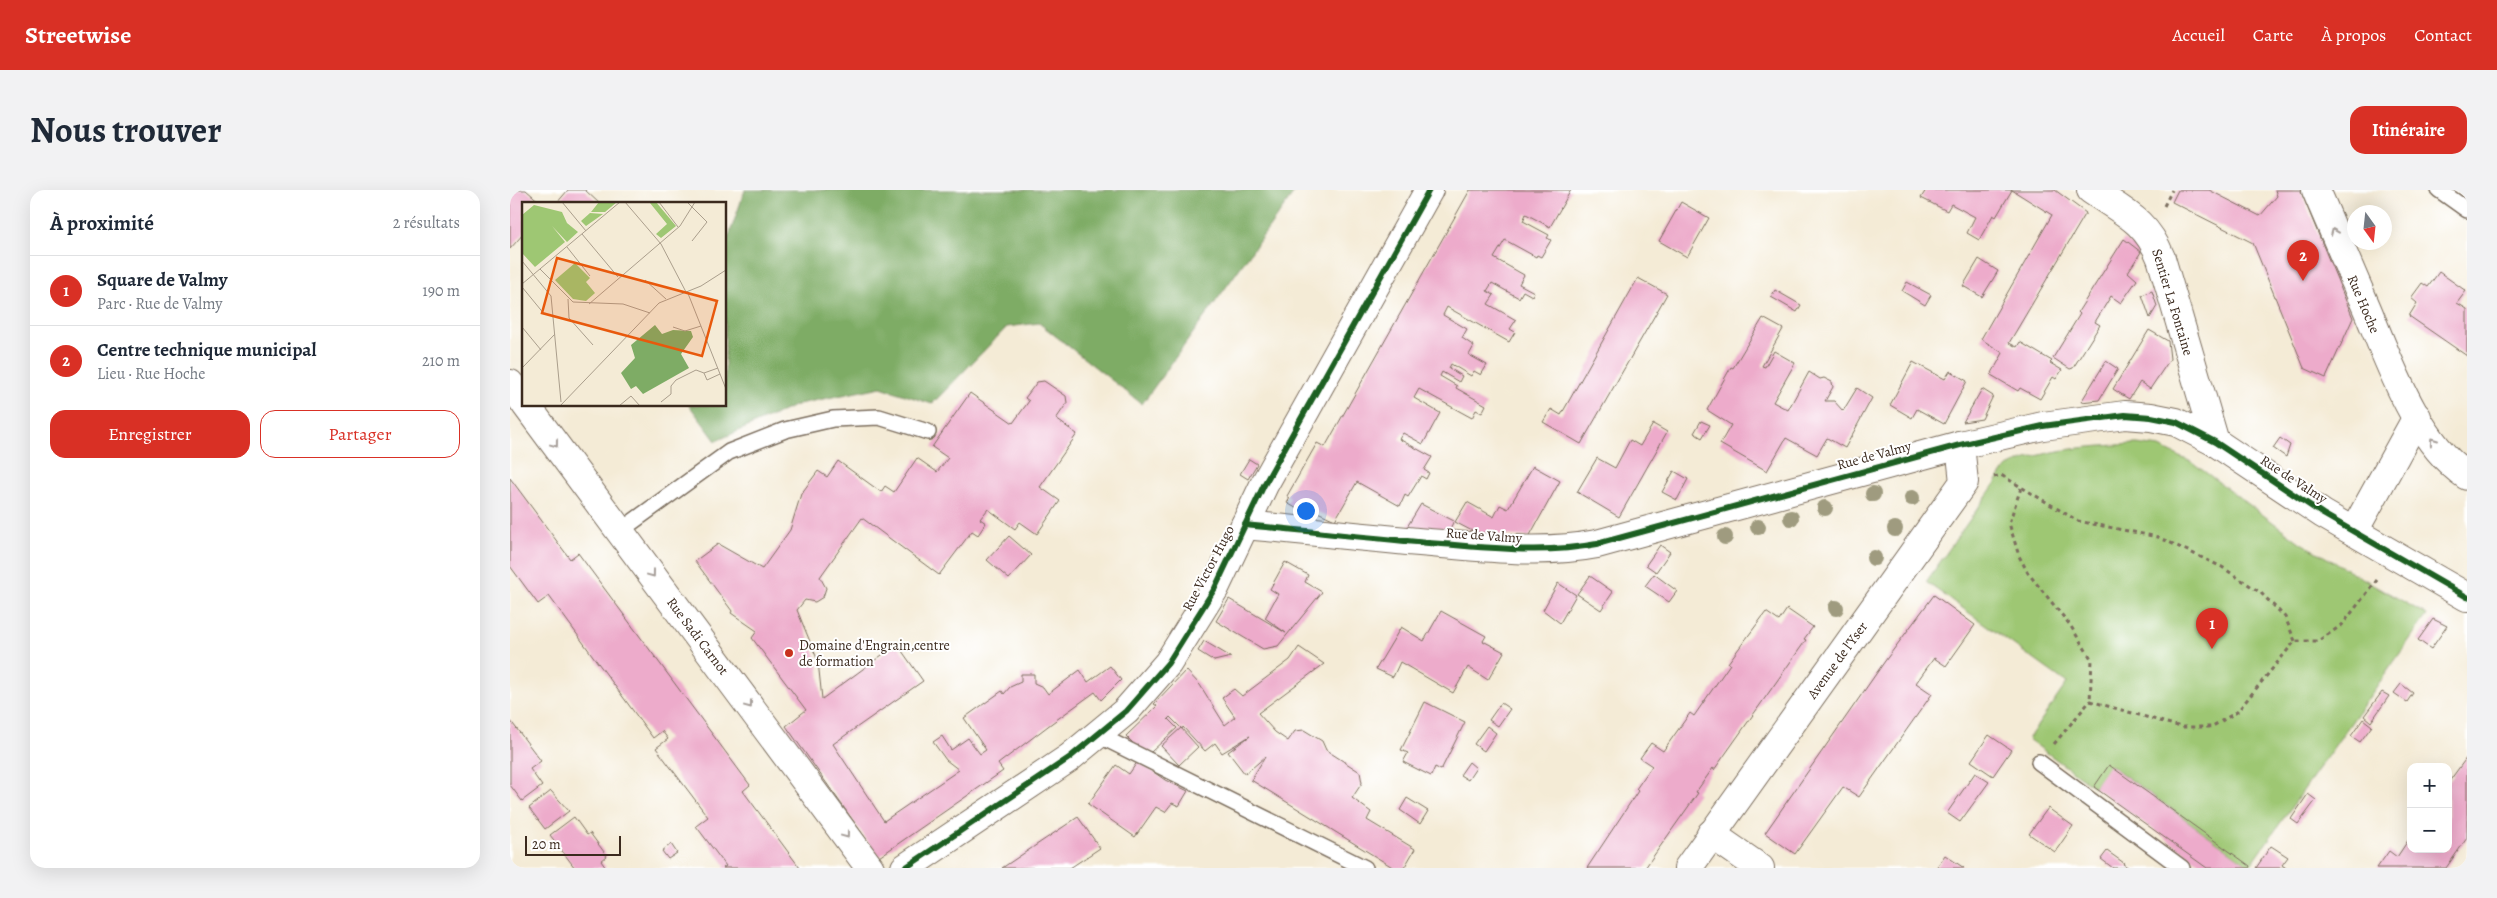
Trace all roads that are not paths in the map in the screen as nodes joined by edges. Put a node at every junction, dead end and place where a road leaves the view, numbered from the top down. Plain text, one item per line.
1 (1429, 190) edge
2 (2091, 190) edge
3 (2316, 190) edge
4 (2439, 190) edge
5 (2467, 210) edge
6 (510, 384) edge
7 (522, 400) edge
8 (526, 406) edge
9 (2417, 417) junction
10 (928, 432) dead end
11 (2215, 442) junction
12 (1960, 445) junction
13 (2467, 476) edge
14 (1245, 526) junction
15 (620, 531) junction
16 (2354, 531) junction
17 (2467, 597) edge
18 (1098, 735) junction
19 (2039, 762) road end
20 (1712, 834) junction
21 (870, 868) edge
22 (905, 868) edge
23 (1365, 868) edge
24 (1688, 868) edge
25 (1760, 868) edge
26 (2182, 868) edge

1 - 14 street, Rue Victor Hugo
2 - 11 street, Sentier La Fontaine
9 -> 3 street, Rue Hoche
4 - 5 lane
6 - 7 street, Rue Sadi Carnot
8 -> 15 street, Rue Sadi Carnot
13 -> 9 street, Rue Hoche
9 - 16 street
10 - 15 lane
11 - 12 street, Rue de Valmy
11 - 16 street, Rue de Valmy
12 - 14 street, Rue de Valmy
12 - 20 street, Avenue de l'Yser
14 - 18 street, Rue Victor Hugo
15 -> 21 street, Rue Sadi Carnot
16 - 17 street, Rue de Valmy
18 - 22 street, Rue Victor Hugo
18 - 23 lane
19 - 26 lane
20 - 24 street, Avenue de l'Yser
20 - 25 street

